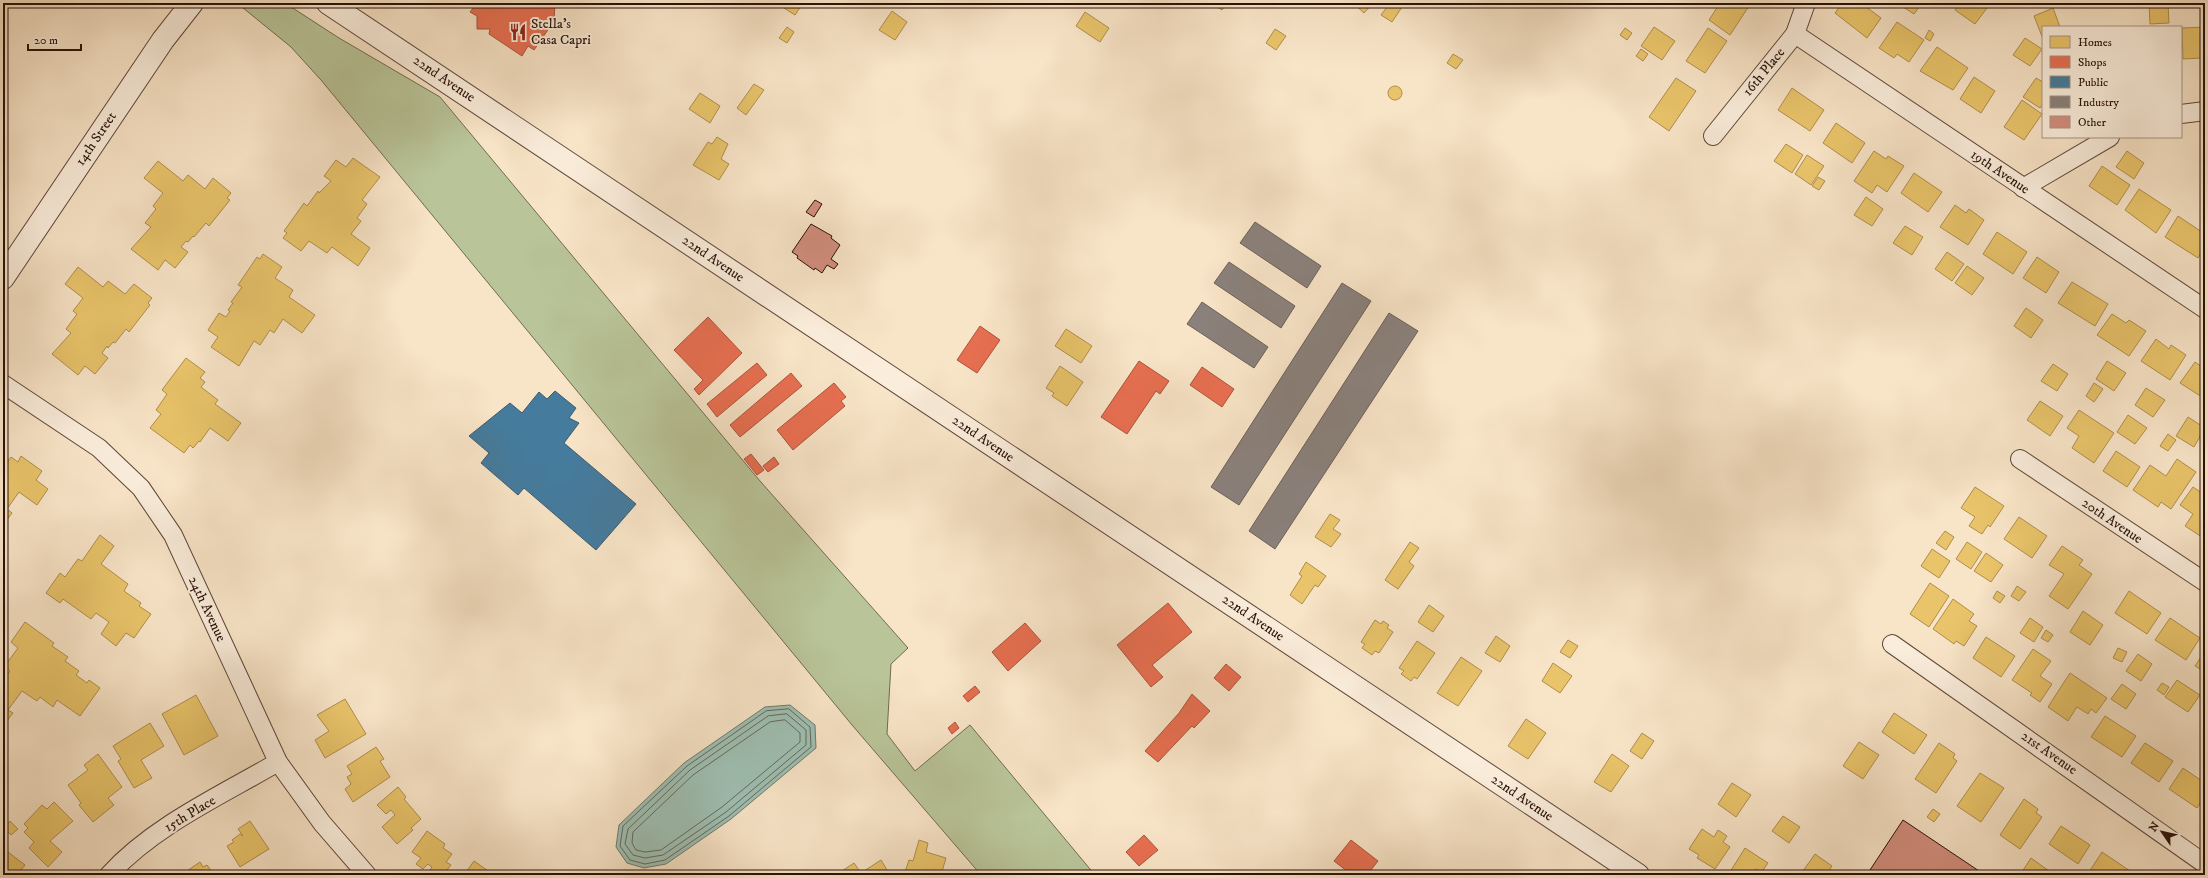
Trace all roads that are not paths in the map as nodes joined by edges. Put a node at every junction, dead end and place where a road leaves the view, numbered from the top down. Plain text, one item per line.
1 (192, 3) edge
2 (1806, 3) edge
3 (335, 6) edge
4 (1795, 34) junction
5 (2205, 111) edge
6 (2182, 114) edge
7 (1712, 136) dead end
8 (2108, 138) edge
9 (2023, 188) junction
10 (3, 278) edge
11 (2205, 309) edge
12 (3, 384) edge
13 (2020, 459) dead end
14 (2205, 582) edge
15 (1892, 644) dead end
16 (278, 762) junction
17 (2205, 864) edge
18 (109, 875) edge
19 (367, 875) edge
20 (1638, 875) edge

1 - 10 street, 14th Street
2 - 4 street, 16th Place
3 - 20 street, 22nd Avenue
4 - 7 street, 16th Place
4 - 9 street, 19th Avenue
5 - 6 street
8 - 9 street
9 - 11 street, 19th Avenue
12 - 16 street, 24th Avenue
13 - 14 street, 20th Avenue
15 - 17 street, 21st Avenue
16 - 18 street, 15th Place
16 - 19 street, 24th Avenue

